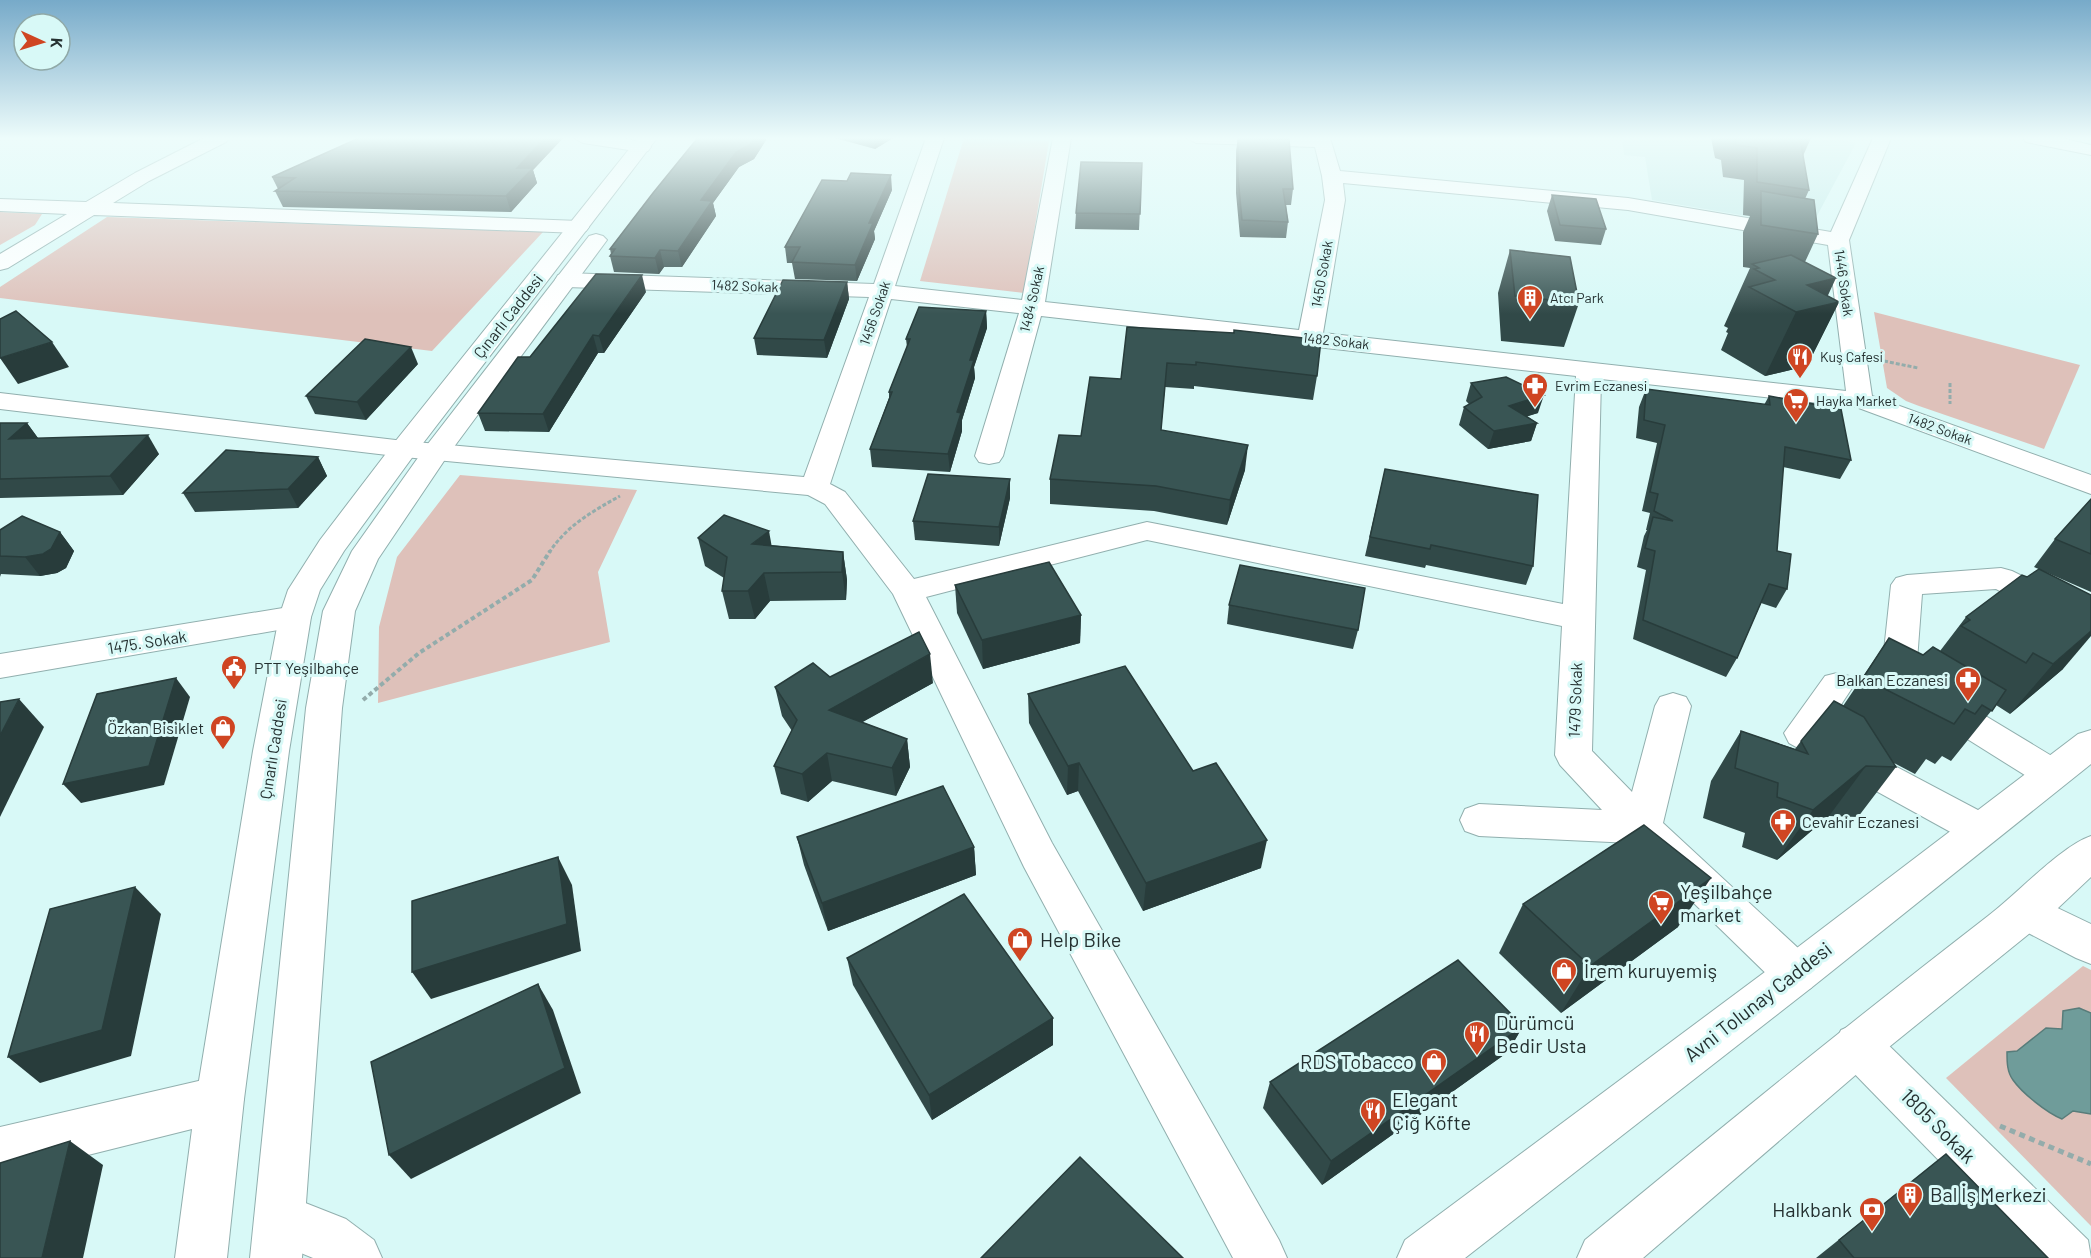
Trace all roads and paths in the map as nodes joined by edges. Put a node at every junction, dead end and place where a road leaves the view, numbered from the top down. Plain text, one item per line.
1 (111, 197) edge
2 (605, 197) edge
3 (619, 197) edge
4 (915, 197) edge
5 (1052, 197) edge
6 (1334, 197) edge
7 (1551, 197) edge
8 (1857, 197) edge
9 (0, 205) edge
10 (92, 209) junction
11 (579, 227) junction
12 (1838, 240) junction
13 (0, 263) edge
14 (566, 280) junction
15 (883, 291) junction
16 (1032, 308) junction
17 (1310, 339) junction
18 (1877, 360) dead end
19 (1918, 368) dead end
20 (1589, 370) junction
21 (1950, 383) dead end
22 (1860, 400) junction
23 (0, 401) edge
24 (1950, 410) dead end
25 (421, 450) junction
26 (989, 456) dead end
27 (2091, 485) edge
28 (814, 488) junction
29 (628, 492) dead end
30 (907, 591) junction
31 (295, 617) junction
32 (1577, 618) junction
33 (2091, 624) edge
34 (0, 666) edge
35 (1837, 685) dead end
36 (361, 701) dead end
37 (1673, 706) dead end
38 (2091, 744) edge
39 (2052, 774) junction
40 (1479, 820) dead end
41 (1642, 828) junction
42 (1979, 829) junction
43 (2091, 852) edge
44 (2026, 911) junction
45 (2091, 945) edge
46 (1796, 974) junction
47 (1857, 1045) junction
48 (220, 1099) junction
49 (1994, 1124) dead end
50 (0, 1152) edge
51 (2091, 1164) edge
52 (278, 1238) edge
53 (201, 1258) edge
54 (356, 1258) edge
55 (1260, 1258) edge
56 (1423, 1258) edge
57 (1603, 1258) edge
58 (2070, 1258) edge

1 - 10 street
2 - 11 street, Çınarlı Caddesi
3 - 14 street, Çınarlı Caddesi
4 - 15 street, 1456 Sokak
5 - 16 street, 1484 Sokak
6 - 17 street, 1450 Sokak
7 - 12 street
8 - 12 street, 1446 Sokak
9 - 10 street
10 - 11 street
10 - 13 street
11 - 25 street, Çınarlı Caddesi
12 - 22 street, 1446 Sokak
14 - 15 street, 1482 Sokak
14 - 25 street, Çınarlı Caddesi
15 - 16 street, 1482 Sokak
15 - 28 street, 1456 Sokak
16 - 17 street, 1482 Sokak
16 - 26 street, 1484 Sokak
17 - 20 street, 1482 Sokak
18 - 19 path
20 - 22 street, 1482 Sokak
20 - 32 street, 1479 Sokak
21 - 24 path
22 - 27 street, 1482 Sokak
23 - 25 street
25 - 28 street
25 - 31 street, Çınarlı Caddesi
25 - 52 street, Çınarlı Caddesi
28 - 30 street
29 - 36 path
30 - 32 street
30 - 55 street
31 - 34 street, 1475. Sokak
31 - 48 street, Çınarlı Caddesi
32 - 41 street, 1479 Sokak
33 - 39 street
35 - 42 street
37 - 41 street
38 - 39 street, Avni Tolunay Caddesi
39 - 42 street, Avni Tolunay Caddesi
40 - 41 street
41 - 46 street, 1479 Sokak
42 - 46 street, Avni Tolunay Caddesi
43 - 44 street
44 - 45 street
44 - 47 street
46 - 56 street, Avni Tolunay Caddesi
47 - 57 street
47 - 58 street, 1805 Sokak
48 - 50 street
48 - 53 street, Çınarlı Caddesi
49 - 51 path
52 - 54 street

